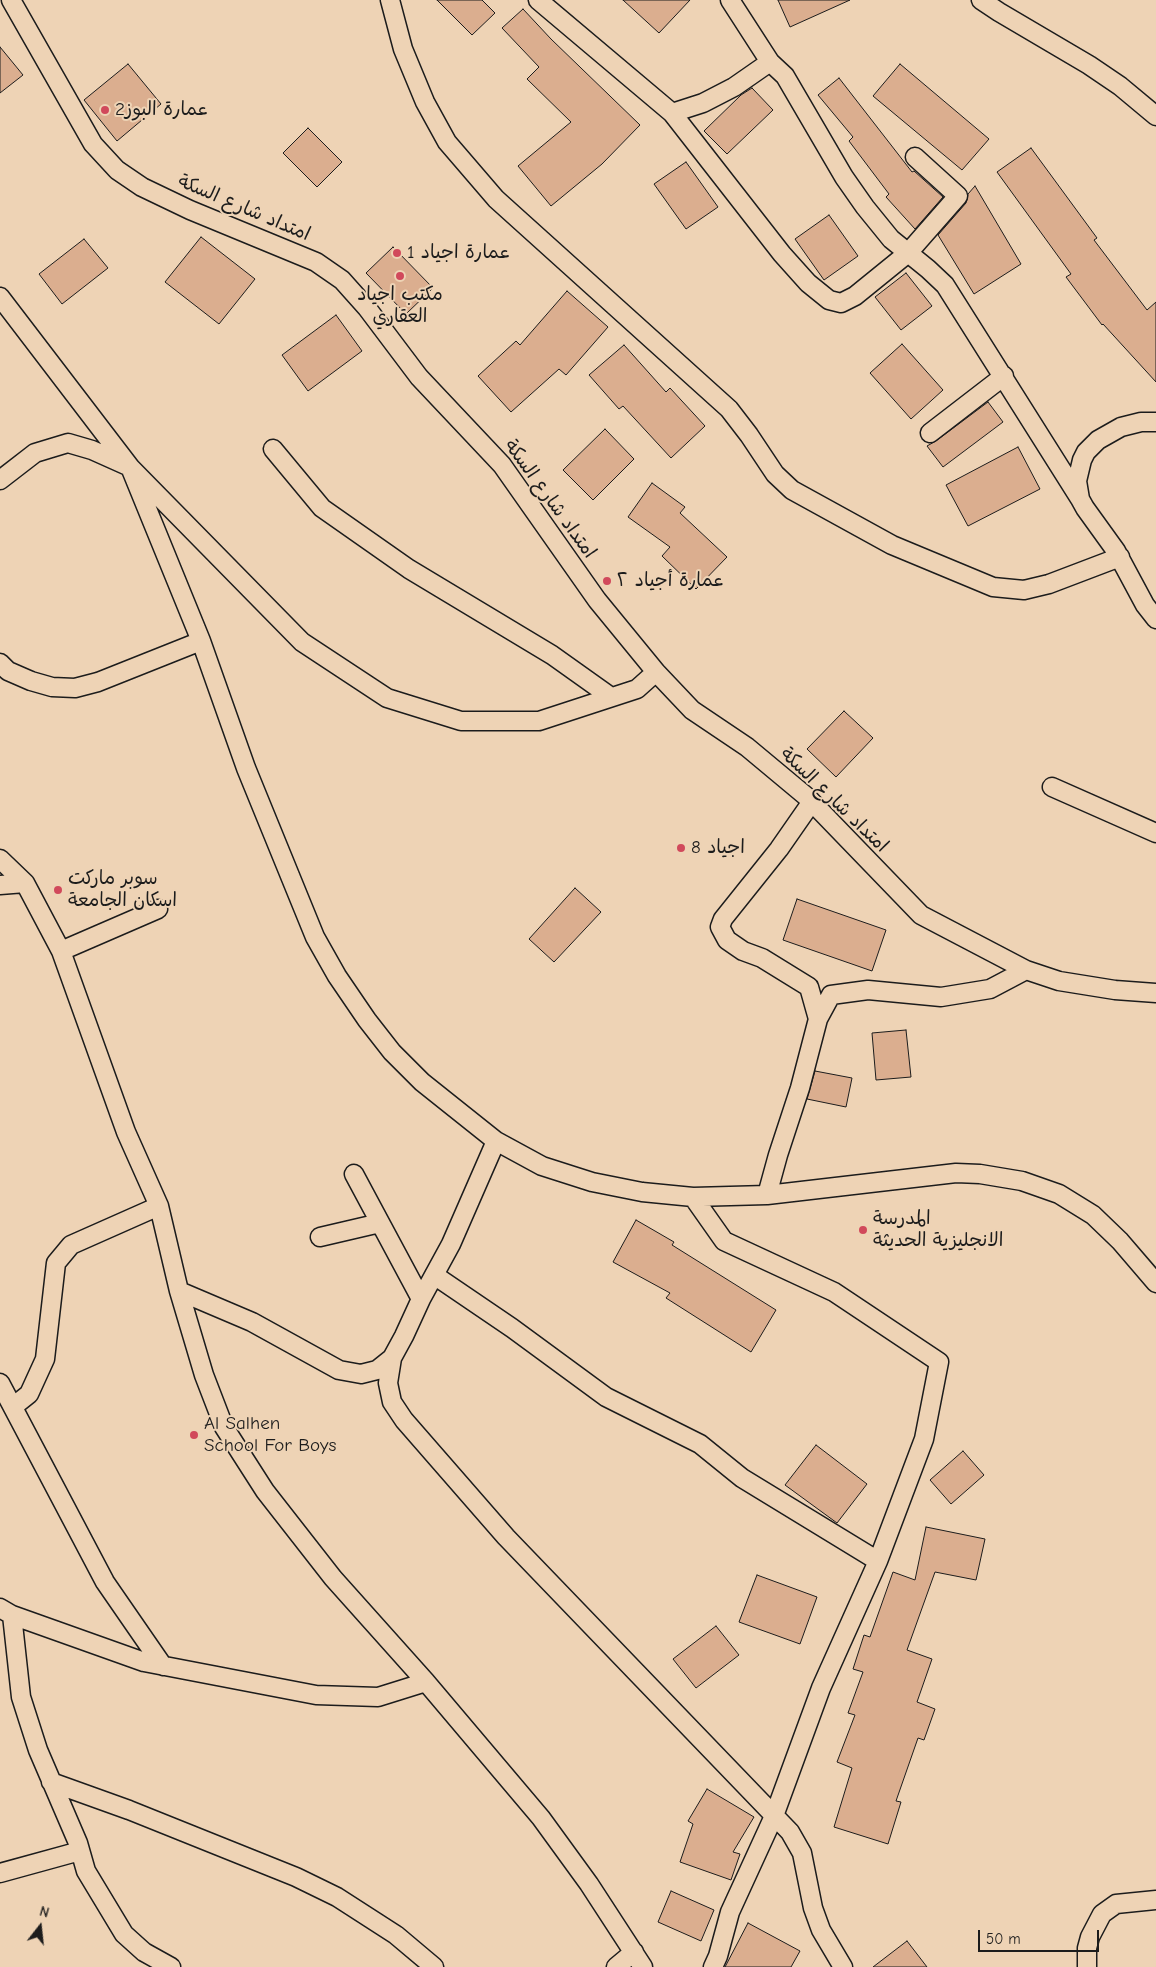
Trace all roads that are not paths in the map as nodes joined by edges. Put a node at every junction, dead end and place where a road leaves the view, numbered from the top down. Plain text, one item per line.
1 (11, 0) edge
2 (390, 0) edge
3 (538, 0) edge
4 (730, 0) edge
5 (982, 0) edge
6 (770, 62) junction
7 (672, 113) junction
8 (1156, 116) edge
9 (916, 157) dead end
10 (908, 253) junction
11 (0, 297) edge
12 (1004, 376) junction
13 (1156, 422) edge
14 (930, 433) dead end
15 (273, 449) dead end
16 (130, 467) junction
17 (0, 480) edge
18 (1080, 499) junction
19 (1120, 557) junction
20 (1156, 619) edge
21 (201, 641) junction
22 (0, 663) edge
23 (656, 672) junction
24 (611, 697) junction
25 (1052, 787) dead end
26 (811, 803) junction
27 (1156, 833) edge
28 (0, 859) edge
29 (25, 883) junction
30 (0, 885) edge
31 (158, 909) dead end
32 (61, 951) junction
33 (1026, 970) junction
34 (1156, 993) edge
35 (818, 1019) junction
36 (496, 1140) junction
37 (354, 1174) dead end
38 (767, 1195) junction
39 (693, 1197) junction
40 (159, 1206) junction
41 (380, 1222) junction
42 (320, 1237) dead end
43 (434, 1275) junction
44 (1156, 1283) edge
45 (179, 1291) junction
46 (420, 1299) junction
47 (392, 1358) junction
48 (0, 1383) edge
49 (14, 1406) junction
50 (878, 1562) junction
51 (6, 1612) edge
52 (163, 1666) junction
53 (426, 1682) junction
54 (51, 1782) junction
55 (774, 1816) junction
56 (80, 1851) junction
57 (0, 1873) edge
58 (1156, 1900) edge
59 (638, 1959) edge
60 (171, 1967) edge
61 (434, 1967) edge
62 (616, 1967) edge
63 (713, 1967) edge
64 (843, 1967) edge
65 (1087, 1967) edge

1 - 23 street, امتداد شارع السكة
2 - 19 street
3 - 7 street
4 - 6 street
5 - 8 street
6 - 7 street
6 - 10 street
7 - 10 street
9 - 10 street
10 - 12 street
11 - 16 street
12 - 14 street
12 - 18 street
13 - 18 street
15 - 24 street
16 - 17 street
16 - 21 street
16 - 24 street
18 - 19 street
19 - 20 street
21 - 22 street
21 - 36 street
23 - 24 street
23 - 26 street, امتداد شارع السكة
25 - 27 street
26 - 33 street, امتداد شارع السكة
26 - 35 street
28 - 29 street
29 - 30 street
29 - 32 street
31 - 32 street
32 - 40 street
33 - 34 street, امتداد شارع السكة
33 - 35 street
35 - 38 street
36 - 39 street
36 - 43 street
37 - 41 street
38 - 39 street
38 - 44 street
39 - 50 street
40 - 45 street
40 - 49 street
41 - 42 street
41 - 46 street
43 - 46 street
43 - 50 street
45 - 47 street
45 - 53 street
46 - 47 street
47 - 55 street
48 - 49 street
49 - 52 street
50 - 55 street
51 - 52 street
51 - 54 street
52 - 53 street
53 - 59 street
54 - 56 street
54 - 61 street
55 - 63 street
55 - 64 street
56 - 57 street
56 - 60 street
58 - 65 street
59 - 62 street

